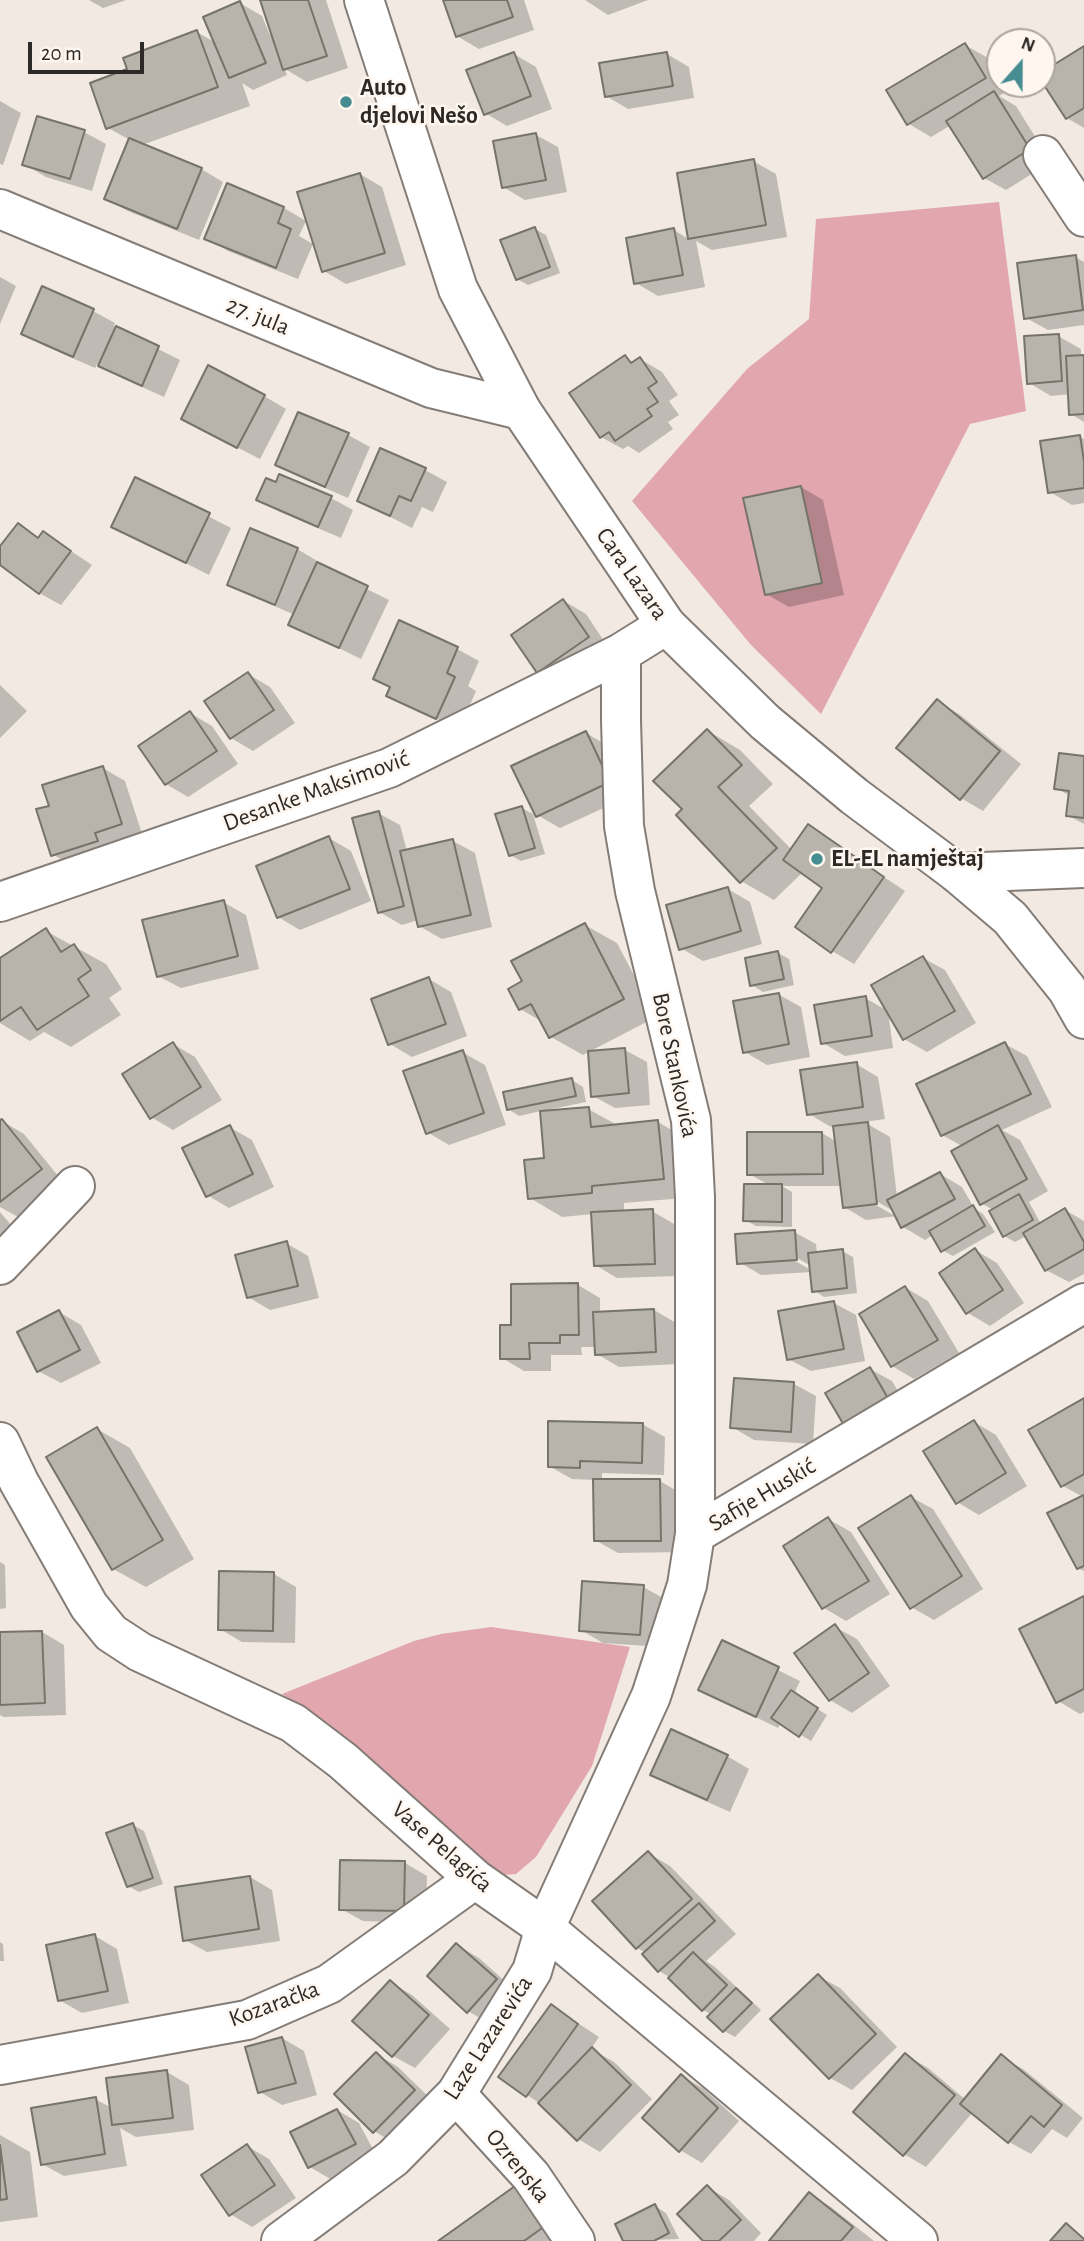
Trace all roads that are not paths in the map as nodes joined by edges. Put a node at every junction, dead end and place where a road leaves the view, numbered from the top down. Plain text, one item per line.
1 (364, 0) edge
2 (1043, 155) dead end
3 (0, 209) edge
4 (1084, 217) edge
5 (521, 410) junction
6 (666, 625) junction
7 (621, 653) junction
8 (1084, 868) edge
9 (957, 873) junction
10 (0, 902) edge
11 (1084, 1018) edge
12 (75, 1186) dead end
13 (0, 1265) edge
14 (1084, 1303) edge
15 (0, 1442) edge
16 (9, 1482) edge
17 (695, 1534) junction
18 (475, 1879) junction
19 (545, 1928) junction
20 (0, 2065) edge
21 (456, 2094) junction
22 (281, 2241) edge
23 (575, 2241) edge
24 (918, 2241) edge

1 - 5 street, Cara Lazara
2 - 4 street
3 - 5 street, 27. jula
5 - 6 street, Cara Lazara
6 - 7 street
6 - 9 street, Cara Lazara
7 - 10 street, Desanke Maksimović
7 - 17 street, Bore Stankovića
8 - 9 street
9 - 11 street, Cara Lazara
12 - 13 street
14 - 17 street, Safije Huskić
15 - 16 street, Vase Pelagića
16 - 18 street, Vase Pelagića
17 - 19 street, Safije Huskić
18 - 19 street, Vase Pelagića
18 - 20 street, Kozaračka
19 - 21 street, Laze Lazarevića
19 - 24 street, Vase Pelagića
21 - 22 street, Laze Lazarevića
21 - 23 street, Ozrenska

